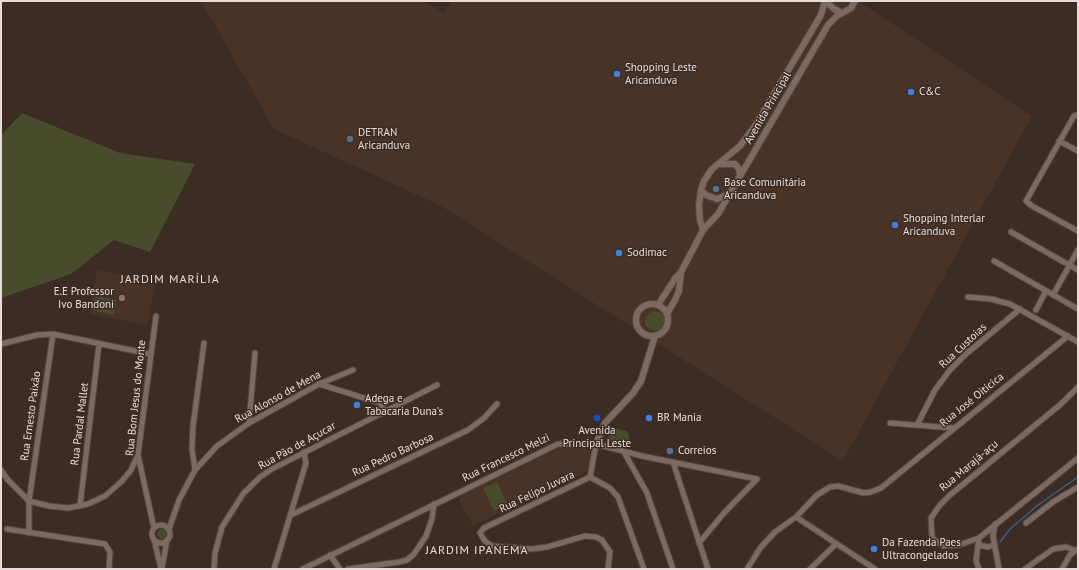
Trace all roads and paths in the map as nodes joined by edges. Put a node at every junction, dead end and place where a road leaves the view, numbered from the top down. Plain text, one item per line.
1 (825, 1) edge
2 (856, 1) edge
3 (842, 13) junction
4 (1078, 115) edge
5 (1059, 141) junction
6 (1078, 151) edge
7 (718, 164) junction
8 (740, 176) junction
9 (701, 190) junction
10 (730, 193) junction
11 (703, 230) junction
12 (1078, 231) edge
13 (1011, 232) dead end
14 (1078, 250) edge
15 (994, 261) dead end
16 (1070, 265) junction
17 (1078, 270) edge
18 (681, 272) junction
19 (1046, 291) junction
20 (1053, 295) junction
21 (968, 297) dead end
22 (658, 305) junction
23 (1020, 309) junction
24 (1078, 309) edge
25 (1036, 310) dead end
26 (667, 314) junction
27 (156, 316) dead end
28 (53, 334) junction
29 (655, 336) junction
30 (1068, 336) junction
31 (1078, 342) edge
32 (204, 343) dead end
33 (1, 344) edge
34 (99, 344) junction
35 (255, 353) dead end
36 (150, 354) junction
37 (353, 370) dead end
38 (319, 384) junction
39 (438, 385) dead end
40 (1078, 387) edge
41 (497, 404) dead end
42 (385, 411) junction
43 (248, 423) junction
44 (890, 423) dead end
45 (917, 425) junction
46 (953, 428) junction
47 (596, 444) junction
48 (304, 452) junction
49 (624, 452) junction
50 (138, 455) junction
51 (1078, 458) edge
52 (673, 462) junction
53 (1, 470) edge
54 (195, 470) junction
55 (590, 477) junction
56 (1078, 487) edge
57 (29, 501) junction
58 (434, 504) junction
59 (80, 506) junction
60 (291, 514) junction
61 (796, 518) junction
62 (1026, 523) dead end
63 (995, 524) junction
64 (154, 528) junction
65 (7, 529) dead end
66 (169, 529) junction
67 (29, 533) junction
68 (979, 538) junction
69 (154, 539) junction
70 (167, 540) junction
71 (700, 543) junction
72 (836, 544) junction
73 (979, 545) junction
74 (994, 545) junction
75 (1076, 550) edge
76 (330, 555) junction
77 (110, 569) edge
78 (162, 569) edge
79 (214, 569) edge
80 (274, 569) edge
81 (303, 569) edge
82 (340, 569) edge
83 (348, 569) edge
84 (608, 569) edge
85 (644, 569) edge
86 (673, 569) edge
87 (708, 569) edge
88 (747, 569) edge
89 (810, 569) edge
90 (875, 569) edge
91 (979, 569) edge
92 (999, 569) edge
93 (1025, 569) edge
94 (1062, 569) edge

1 - 3 street
1 - 7 street, Avenida Principal
2 - 3 street, Avenida Principal
3 - 8 street, Avenida Principal
4 - 5 street
5 - 6 street
5 - 12 street
7 - 8 street
7 - 9 street, Avenida Principal
8 - 10 street, Avenida Principal
9 - 10 street
9 - 11 street, Avenida Principal
10 - 11 street, Avenida Principal
11 - 18 street, Avenida Principal
13 - 16 street
14 - 16 street
15 - 19 street
16 - 17 street
16 - 20 street
18 - 22 street, Avenida Principal
18 - 26 street, Avenida Principal
19 - 20 street
19 - 25 street
20 - 24 street
21 - 23 street
22 - 26 street
22 - 29 street
23 - 30 street
23 - 45 street, Rua Custoias
26 - 29 street
27 - 36 street, Rua Bom Jesus do Monte
28 - 33 street
28 - 34 street
28 - 57 street, Rua Ernesto Paixão
29 - 47 street
30 - 31 street
30 - 46 street, Rua José Oiticica
32 - 54 street
34 - 36 street
34 - 59 street, Rua Pardal Mallet
35 - 43 street
36 - 50 street, Rua Bom Jesus do Monte
37 - 38 street, Rua Alonso de Mena
38 - 42 street
38 - 43 street, Rua Alonso de Mena
39 - 42 street, Rua Pão de Açucar
40 - 68 street, Rua Marajá-açu
41 - 60 street, Rua Pedro Barbosa
42 - 48 street, Rua Pão de Açucar
43 - 54 street, Rua Alonso de Mena
44 - 45 street
45 - 46 street
46 - 61 street, Rua José Oiticica
47 - 49 street, Rua Francesco Melzi
47 - 55 street
47 - 58 street, Rua Francesco Melzi
48 - 60 street
48 - 79 street, Rua Pão de Açucar
49 - 52 street, Rua Francesco Melzi
49 - 86 street
50 - 59 street
50 - 64 street, Rua Bom Jesus do Monte
51 - 63 street
52 - 71 street
52 - 71 street, Rua Francesco Melzi
53 - 57 street
54 - 66 street, Rua Alonso de Mena
55 - 84 street, Rua Felipo Juvara
55 - 85 street, Rua Felipo Juvara
56 - 62 street
57 - 59 street
57 - 67 street, Rua Ernesto Paixão
58 - 76 street, Rua Francesco Melzi
58 - 83 street
60 - 80 street
61 - 72 street
61 - 88 street, Rua José Oiticica
63 - 68 street
63 - 74 street
64 - 66 street
64 - 69 street
65 - 67 street
66 - 70 street
67 - 77 street
68 - 73 street
69 - 70 street
69 - 78 street
70 - 78 street
71 - 87 street
72 - 89 street
72 - 90 street
73 - 74 street
73 - 91 street
74 - 92 street
75 - 93 street
75 - 94 street
76 - 81 street, Rua Francesco Melzi
76 - 82 street

